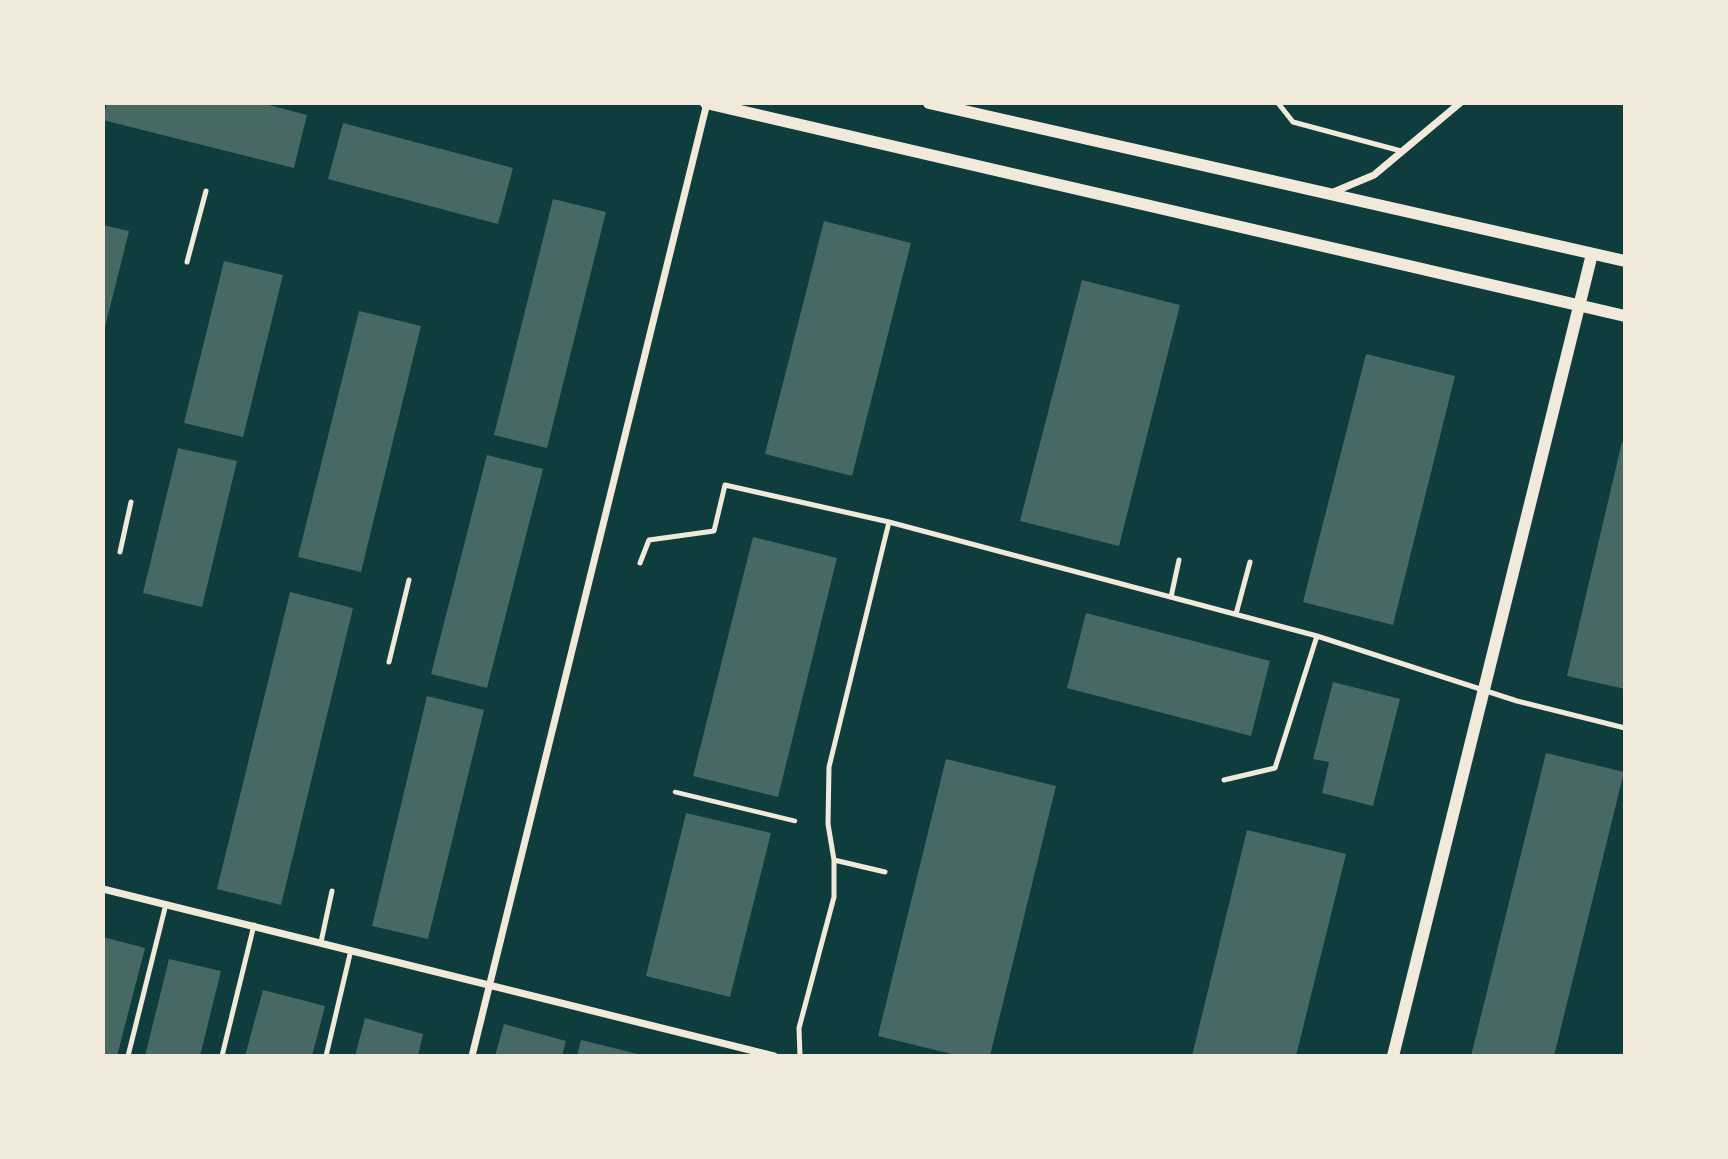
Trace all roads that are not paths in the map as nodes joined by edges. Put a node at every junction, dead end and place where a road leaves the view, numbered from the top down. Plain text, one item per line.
1 (707, 103) edge
2 (929, 103) edge
3 (1278, 103) edge
4 (1460, 103) edge
5 (1401, 151) junction
6 (206, 191) dead end
7 (1328, 194) junction
8 (1592, 254) junction
9 (1625, 261) edge
10 (187, 262) dead end
11 (1580, 306) junction
12 (1625, 316) edge
13 (131, 502) dead end
14 (889, 522) junction
15 (120, 552) dead end
16 (1179, 560) dead end
17 (1250, 562) dead end
18 (640, 564) dead end
19 (409, 580) dead end
20 (1171, 597) junction
21 (1236, 614) junction
22 (1317, 636) junction
23 (388, 662) dead end
24 (1483, 690) junction
25 (1625, 728) edge
26 (1224, 780) dead end
27 (835, 860) junction
28 (886, 872) dead end
29 (103, 889) edge
30 (332, 891) dead end
31 (166, 904) junction
32 (254, 925) junction
33 (321, 942) junction
34 (351, 949) junction
35 (490, 983) junction
36 (128, 1056) edge
37 (222, 1056) edge
38 (326, 1056) edge
39 (472, 1056) edge
40 (774, 1056) edge
41 (800, 1056) edge
42 (1393, 1056) edge

1 - 11 street
1 - 35 street
2 - 7 street
3 - 5 lane
4 - 5 street
5 - 7 street
6 - 10 lane
7 - 8 street
8 - 9 street
8 - 11 street
11 - 12 street
11 - 24 street
13 - 15 lane
14 - 18 lane
14 - 20 lane
14 - 27 lane
16 - 20 lane
17 - 21 lane
19 - 23 lane
20 - 21 lane
21 - 22 lane
22 - 24 lane
22 - 26 lane
24 - 25 lane
24 - 42 street
27 - 28 lane
27 - 41 lane
29 - 31 street
30 - 33 lane
31 - 32 street
31 - 36 lane
32 - 33 street
32 - 37 lane
33 - 34 street
34 - 35 street
34 - 38 lane
35 - 39 street
35 - 40 street

